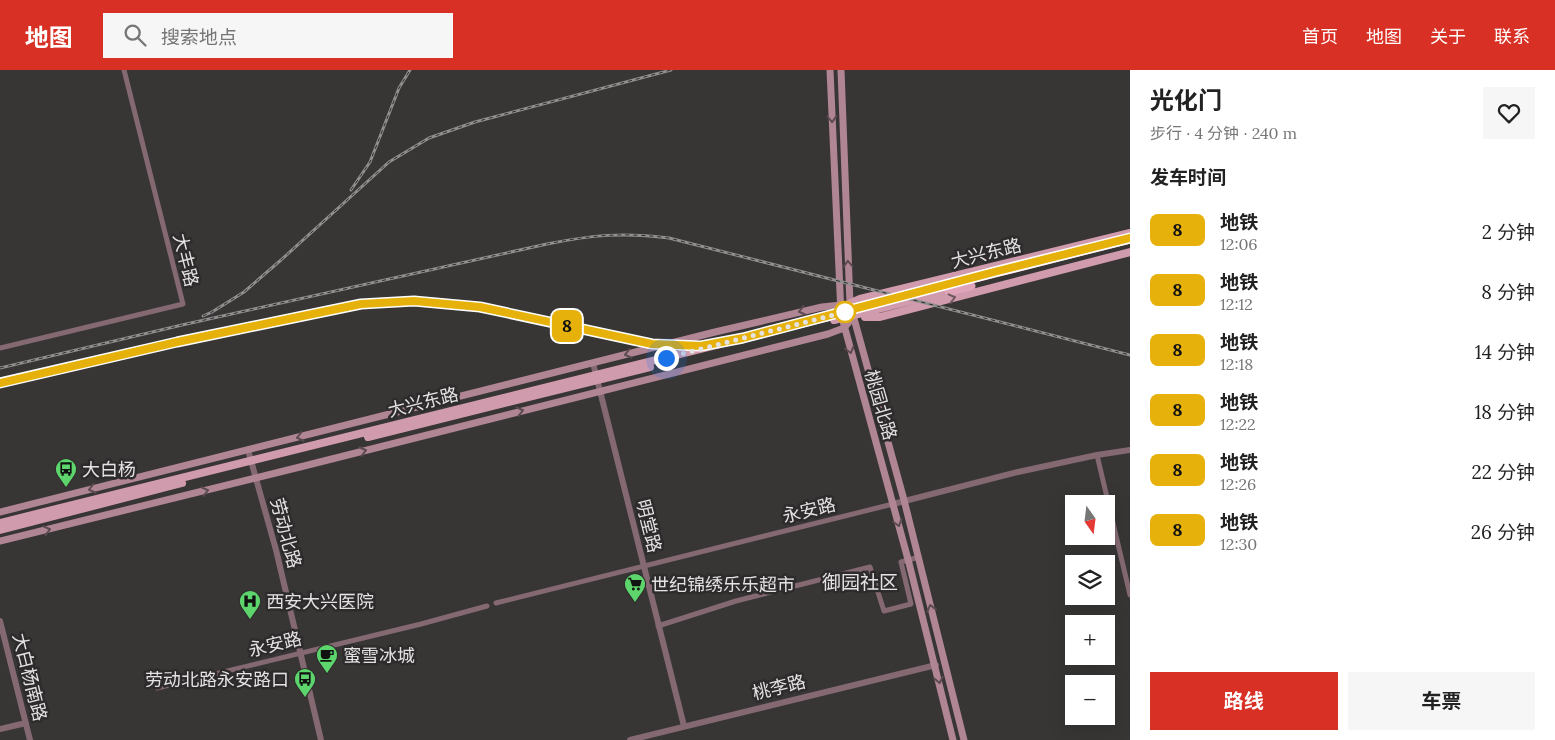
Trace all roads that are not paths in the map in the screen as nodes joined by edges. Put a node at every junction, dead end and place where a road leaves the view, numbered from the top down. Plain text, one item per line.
1 (124, 70) edge
2 (830, 70) edge
3 (841, 70) edge
4 (1130, 233) edge
5 (1130, 239) edge
6 (1130, 245) edge
7 (1130, 252) edge
8 (977, 281) junction
9 (948, 288) junction
10 (850, 304) junction
11 (840, 305) junction
12 (841, 316) junction
13 (853, 317) junction
14 (844, 328) junction
15 (0, 348) edge
16 (593, 363) junction
17 (596, 378) junction
18 (600, 391) junction
19 (248, 450) junction
20 (1130, 450) edge
21 (1097, 455) junction
22 (252, 463) junction
23 (256, 478) junction
24 (904, 500) junction
25 (893, 504) junction
26 (0, 512) edge
27 (0, 524) edge
28 (0, 530) edge
29 (0, 541) edge
30 (919, 558) junction
31 (909, 560) junction
32 (644, 567) junction
33 (1130, 595) edge
34 (496, 603) dead end
35 (487, 606) dead end
36 (0, 622) edge
37 (658, 626) junction
38 (300, 653) junction
39 (936, 665) junction
40 (157, 688) dead end
41 (26, 723) junction
42 (684, 726) junction
43 (0, 729) edge
44 (30, 740) edge
45 (322, 740) edge
46 (630, 740) edge
47 (953, 740) edge
48 (964, 740) edge

1 - 15 street, 大丰路
2 -> 11 main road, 桃园北路
10 -> 3 main road, 桃园北路
4 - 10 main road, 大兴东路
5 - 8 highway
6 - 8 highway
13 -> 7 main road, 大兴东路
8 - 9 highway
9 - 10 main road, 大兴东路
9 - 13 main road, 大兴东路
10 - 11 main road
10 - 12 main road, 大兴东路
10 - 13 main road, 桃园北路
11 - 12 main road, 桃园北路
11 -> 16 main road
12 - 13 main road, 大兴东路
12 - 14 main road, 桃园北路
12 - 17 main road, 大兴东路
13 - 14 main road
13 - 24 main road, 桃园北路
14 - 18 main road
14 -> 25 main road, 桃园北路
16 - 17 street, 明堂路
16 -> 19 main road
17 - 18 street, 明堂路
17 - 22 main road, 大兴东路
23 -> 18 main road
18 - 32 street, 明堂路
19 - 22 street, 劳动北路
19 -> 26 main road
20 - 21 street, 永安路
21 - 24 street, 永安路
21 - 33 street
22 - 23 street, 劳动北路
22 - 27 main road, 大兴东路
22 - 28 main road, 大兴东路
29 -> 23 main road
23 - 38 street, 劳动北路
24 - 25 street, 永安路
24 - 30 main road, 桃园北路
25 -> 31 main road, 桃园北路
25 - 32 street, 永安路
30 - 31 street
48 -> 30 main road, 桃园北路
31 - 37 street
31 - 39 main road, 桃园北路
32 - 34 street, 永安路
32 - 37 street, 明堂路
35 - 38 street, 永安路
36 - 41 street, 大白杨南路
37 - 42 street, 明堂路
38 - 40 street, 永安路
38 - 45 street, 劳动北路
39 - 42 street, 桃李路
39 -> 47 main road, 桃园北路
41 - 43 street
41 - 44 street, 大白杨南路
42 - 46 street, 桃李路

